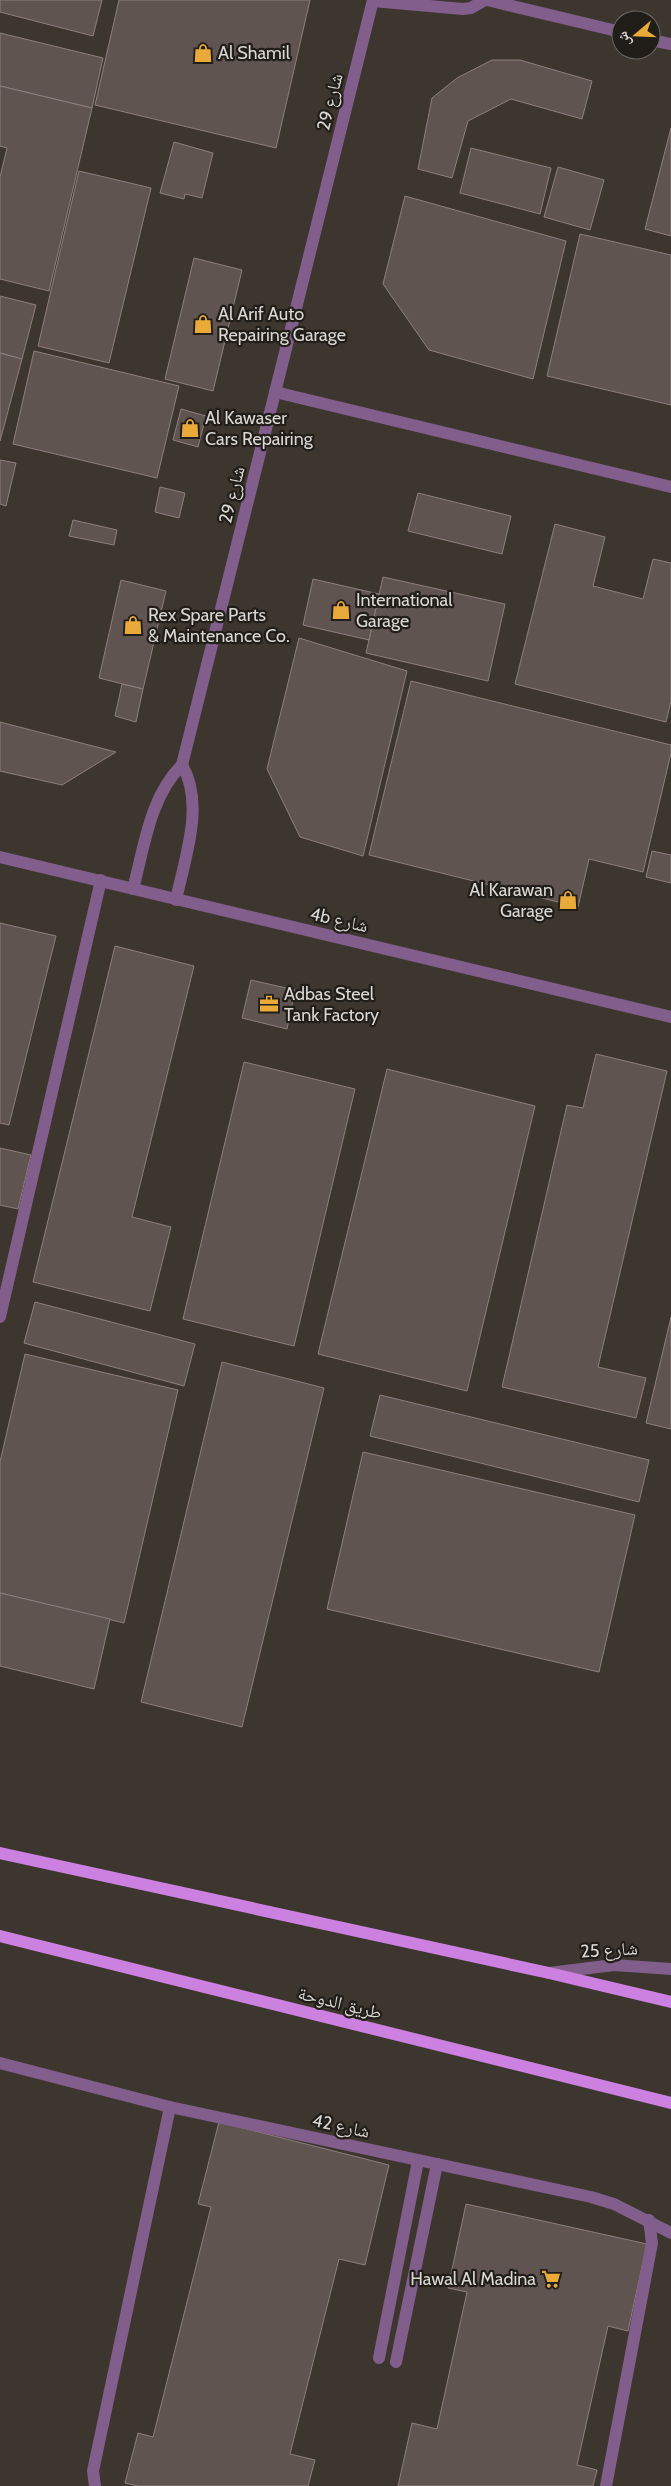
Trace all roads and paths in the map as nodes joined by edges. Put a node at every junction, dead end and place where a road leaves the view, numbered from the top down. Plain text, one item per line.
1 (373, 0) edge
2 (486, 0) edge
3 (611, 30) edge
4 (275, 392) junction
5 (671, 487) edge
6 (182, 765) junction
7 (0, 857) edge
8 (101, 880) junction
9 (133, 889) junction
10 (176, 900) junction
11 (671, 1017) edge
12 (0, 1317) edge
13 (0, 1853) edge
14 (0, 1936) edge
15 (671, 1969) edge
16 (549, 1973) junction
17 (671, 2002) edge
18 (0, 2063) edge
19 (671, 2104) edge
20 (170, 2107) junction
21 (418, 2160) junction
22 (437, 2164) junction
23 (650, 2220) junction
24 (671, 2233) edge
25 (379, 2358) dead end
26 (396, 2362) dead end
27 (95, 2486) edge
28 (606, 2486) edge

1 - 2 street
1 - 4 street, شارع 29
2 - 3 street
4 - 5 street
4 - 6 street, شارع 29
6 - 9 street, شارع 29
6 - 10 street
7 - 8 street, 4b شارع
8 - 9 street, 4b شارع
8 - 12 street
9 - 10 street, 4b شارع
10 - 11 street, 4b شارع
13 - 16 main road
14 - 19 main road, طريق الدوحة
15 - 16 street, شارع 25
16 - 17 main road
18 - 20 street, شارع 42
20 - 21 street, شارع 42
20 - 27 street
21 - 22 street, شارع 42
21 - 25 street
22 - 23 street, شارع 42
22 - 26 street
23 - 24 street, شارع 42
23 - 28 street

